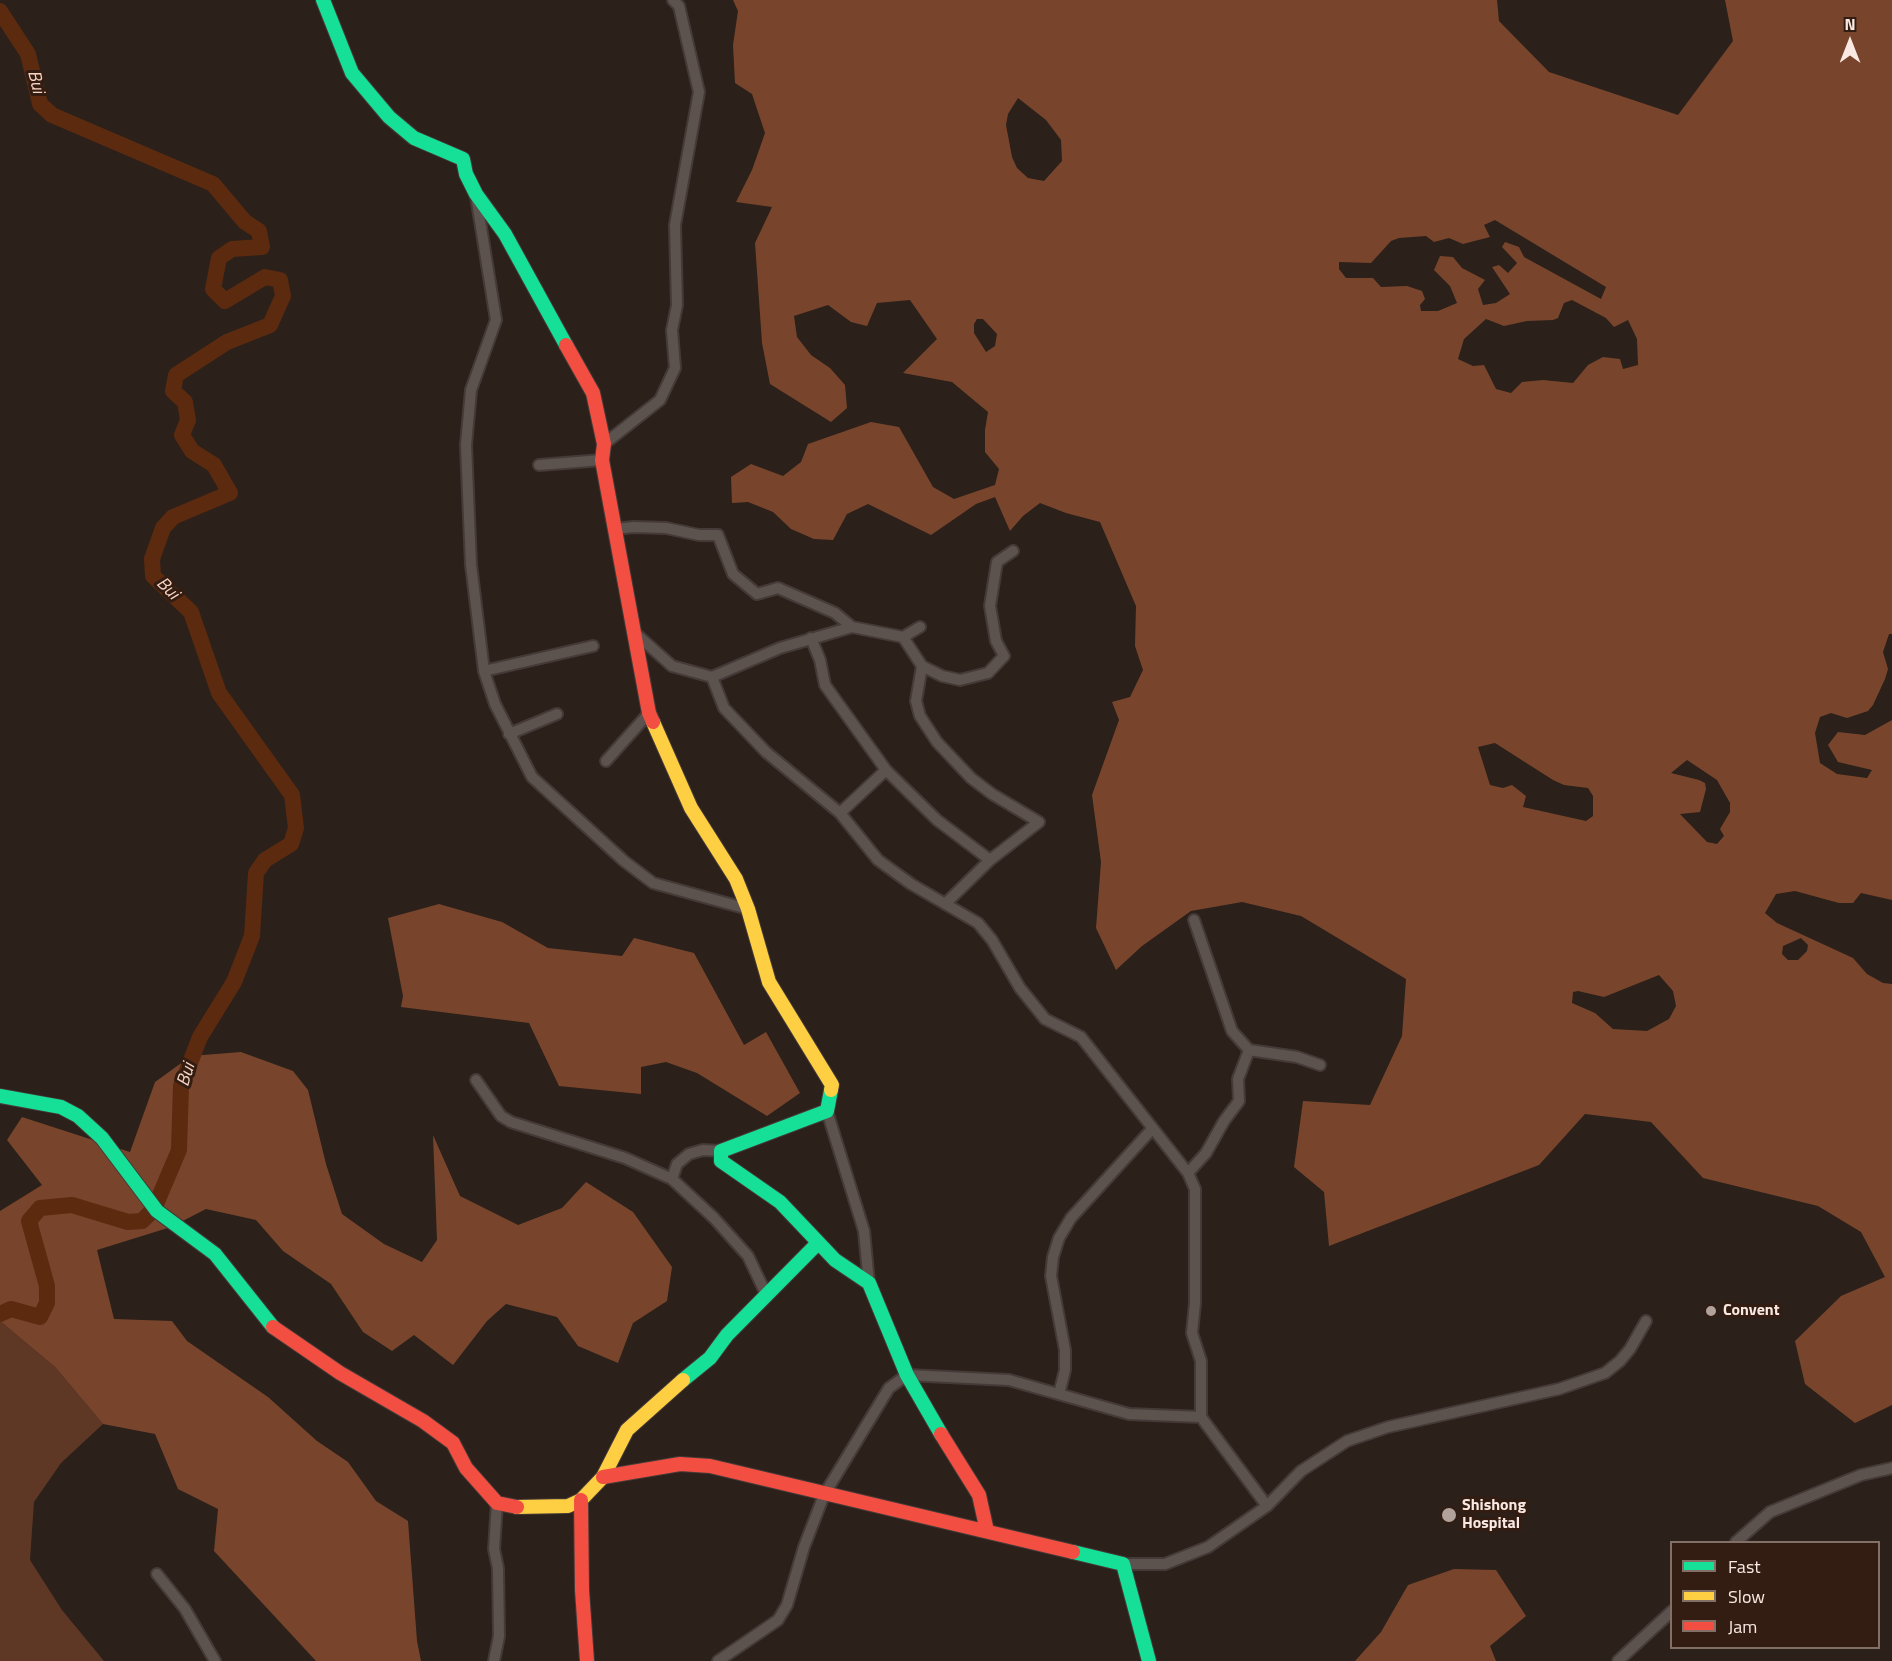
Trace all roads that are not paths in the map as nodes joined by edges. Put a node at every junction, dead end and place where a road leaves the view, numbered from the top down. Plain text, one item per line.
1 (323, 0) edge
2 (673, 0) edge
3 (476, 195) junction
4 (604, 444) junction
5 (602, 460) junction
6 (539, 465) dead end
7 (615, 529) junction
8 (1012, 551) dead end
9 (852, 627) junction
10 (920, 627) dead end
11 (635, 633) junction
12 (903, 637) junction
13 (812, 638) junction
14 (592, 646) dead end
15 (922, 666) junction
16 (484, 671) junction
17 (712, 677) junction
18 (649, 713) junction
19 (557, 714) dead end
20 (509, 734) junction
21 (606, 761) dead end
22 (886, 770) junction
23 (840, 813) junction
24 (990, 860) junction
25 (945, 904) junction
26 (748, 909) junction
27 (1194, 920) dead end
28 (1249, 1050) junction
29 (1320, 1065) dead end
30 (476, 1080) dead end
31 (0, 1096) edge
32 (827, 1111) junction
33 (1152, 1129) junction
34 (721, 1151) junction
35 (1188, 1173) junction
36 (672, 1179) junction
37 (818, 1244) junction
38 (869, 1283) junction
39 (766, 1294) junction
40 (1646, 1321) dead end
41 (908, 1375) junction
42 (1059, 1394) junction
43 (1201, 1417) junction
44 (1892, 1468) edge
45 (603, 1477) junction
46 (824, 1495) junction
47 (581, 1500) junction
48 (497, 1503) junction
49 (1267, 1506) junction
50 (987, 1531) junction
51 (1737, 1541) edge
52 (1123, 1564) junction
53 (157, 1574) dead end
54 (1670, 1612) edge
55 (215, 1661) edge
56 (494, 1661) edge
57 (587, 1661) edge
58 (718, 1661) edge
59 (1149, 1661) edge
60 (1618, 1661) edge

1 - 3 street
2 - 4 street
3 - 4 street
3 - 16 street
4 - 5 street
5 - 6 street
5 - 7 street
7 - 9 street
7 - 11 street
8 - 15 street
9 - 12 street
9 - 13 street
10 - 12 street
11 - 17 street
11 - 18 street
12 - 15 street
13 - 17 street
13 - 22 street
14 - 16 street
15 - 24 street
16 - 20 street
17 - 23 street
18 - 21 street
18 - 26 street
19 - 20 street
20 - 26 street
22 - 23 street
22 - 24 street
23 - 25 street
24 - 25 street
25 - 33 street
26 - 32 street
27 - 28 street
28 - 29 street
28 - 35 street
30 - 36 street
31 - 48 street
32 - 34 street
32 - 38 street
33 - 35 street
33 - 42 street
34 - 36 street
34 - 37 street
35 - 43 street
36 - 39 street
37 - 38 street
37 - 39 street
38 - 41 street
39 - 45 street
40 - 49 street
41 - 42 street
41 - 46 street
41 - 50 street
42 - 43 street
43 - 49 street
44 - 51 street
45 - 46 street
45 - 47 street
46 - 50 street
46 - 58 street
47 - 48 street
47 - 57 street
48 - 56 street
49 - 52 street
50 - 52 street
52 - 59 street
53 - 55 street
54 - 60 street

